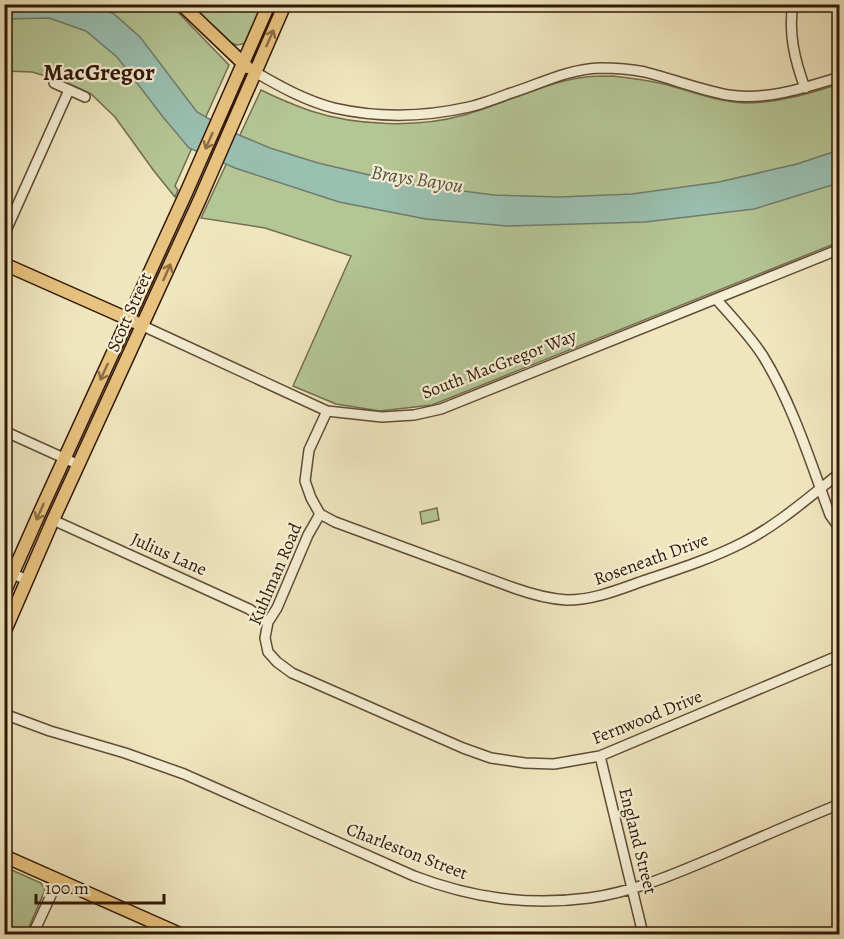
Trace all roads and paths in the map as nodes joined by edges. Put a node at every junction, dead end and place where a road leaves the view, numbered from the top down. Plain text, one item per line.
1 (181, 4) edge
2 (269, 4) edge
3 (285, 4) edge
4 (794, 4) edge
5 (242, 64) junction
6 (255, 72) junction
7 (840, 77) edge
8 (54, 83) dead end
9 (805, 88) junction
10 (69, 90) junction
11 (85, 97) dead end
12 (4, 235) edge
13 (840, 249) edge
14 (4, 264) edge
15 (716, 299) junction
16 (128, 319) junction
17 (143, 326) junction
18 (327, 411) junction
19 (4, 431) edge
20 (64, 458) junction
21 (79, 465) junction
22 (840, 473) edge
23 (820, 488) junction
24 (320, 514) junction
25 (53, 520) junction
26 (840, 530) edge
27 (9, 572) edge
28 (27, 580) junction
29 (4, 593) edge
30 (268, 622) junction
31 (4, 633) edge
32 (268, 652) joint
33 (840, 655) edge
34 (4, 714) edge
35 (600, 756) junction
36 (840, 804) edge
37 (4, 856) edge
38 (58, 880) junction
39 (633, 888) junction
40 (33, 934) edge
41 (180, 934) edge
42 (643, 934) edge

1 - 5 main road
2 - 5 main road, Scott Street
6 -> 3 main road, Scott Street
4 - 9 street
5 - 6 main road
5 -> 16 main road, Scott Street
6 - 9 street
17 -> 6 main road, Scott Street
7 - 9 street
8 - 10 street
10 - 11 street
10 - 12 street
13 - 15 street, South MacGregor Way
14 - 16 main road, South MacGregor Way
15 - 18 street, South MacGregor Way
15 - 23 street
16 - 17 main road, South MacGregor Way
16 -> 20 main road, Scott Street
17 - 18 street, South MacGregor Way
17 - 21 main road, Scott Street
18 - 24 street, Kuhlman Road
19 - 20 street
20 - 21 street
20 -> 27 main road, Scott Street
21 - 25 main road, Scott Street
22 - 23 street, Roseneath Drive
23 - 24 street, Roseneath Drive
23 - 26 street
24 - 30 street, Kuhlman Road
25 - 28 main road, Scott Street
25 - 30 street, Julius Lane
27 - 28 street
27 - 29 main road, Scott Street
28 - 31 main road, Scott Street
30 - 32 street, Kuhlman Road
32 - 35 street, Fernwood Drive
33 - 35 street, Fernwood Drive
34 - 39 street, Charleston Street
35 - 39 street, England Street
36 - 39 street, Charleston Street
37 - 38 main road
38 - 40 street
38 - 41 main road
39 - 42 street, England Street

